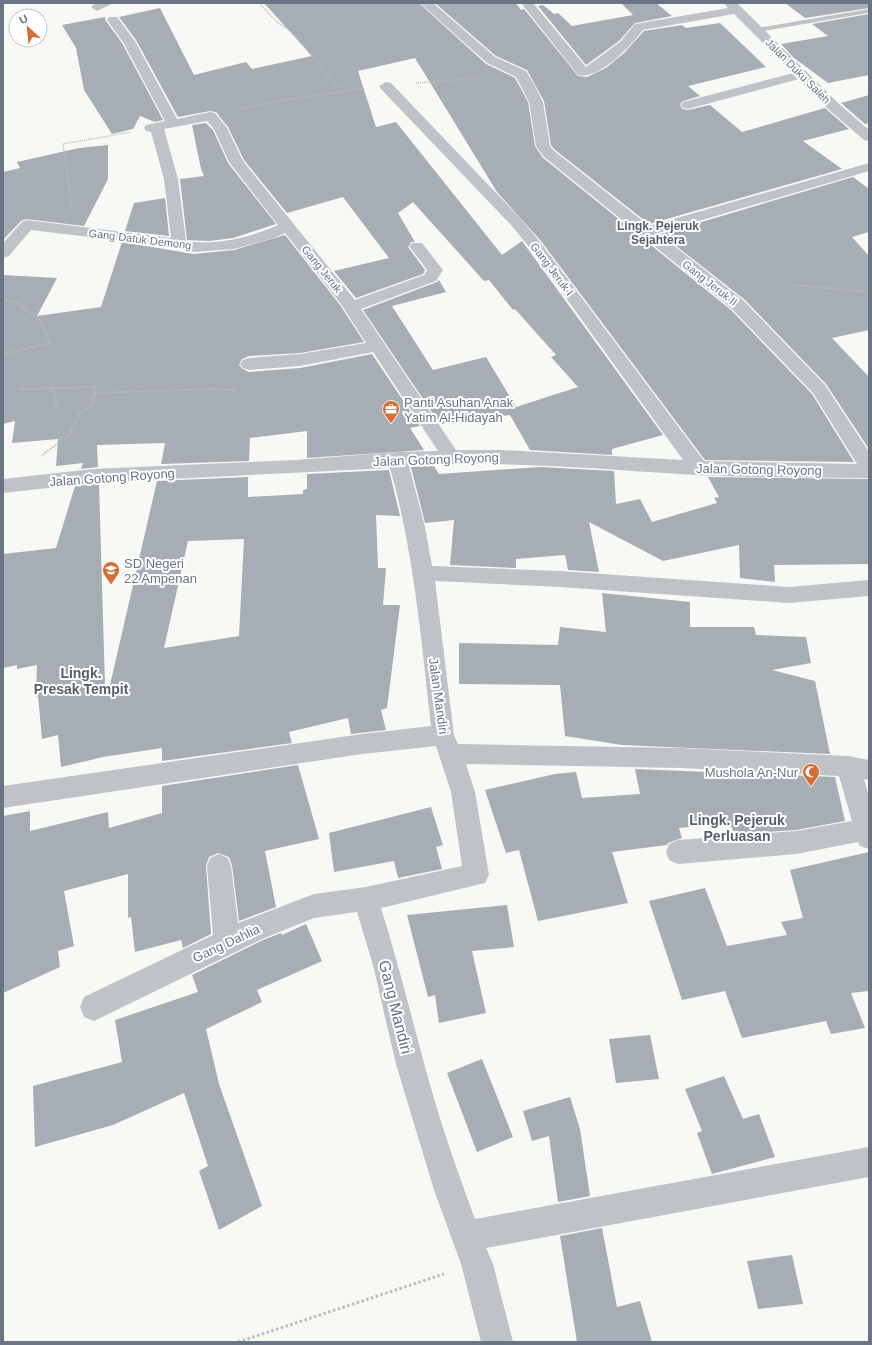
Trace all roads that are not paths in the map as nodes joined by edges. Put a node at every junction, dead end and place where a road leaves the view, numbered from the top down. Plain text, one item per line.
1 (426, 3) edge
2 (527, 3) edge
3 (735, 5) edge
4 (868, 11) dead end
5 (112, 20) dead end
6 (757, 30) junction
7 (802, 75) junction
8 (386, 86) dead end
9 (688, 105) dead end
10 (172, 123) junction
11 (869, 137) edge
12 (869, 167) edge
13 (286, 227) junction
14 (645, 232) junction
15 (179, 244) junction
16 (417, 246) dead end
17 (3, 253) edge
18 (352, 307) junction
19 (378, 346) junction
20 (249, 364) dead end
21 (451, 457) junction
22 (397, 459) junction
23 (869, 467) edge
24 (699, 468) junction
25 (869, 471) edge
26 (3, 486) edge
27 (423, 573) junction
28 (869, 588) edge
29 (447, 744) junction
30 (858, 768) edge
31 (3, 797) edge
32 (867, 834) edge
33 (678, 852) dead end
34 (218, 866) dead end
35 (366, 899) junction
36 (227, 941) junction
37 (94, 1007) dead end
38 (869, 1162) edge
39 (466, 1236) junction
40 (497, 1342) edge

1 - 14 street, Gang Jeruk II
2 - 3 street
3 - 6 street, Jalan Duku Saleh
4 - 6 lane
5 - 10 street
6 - 7 street, Jalan Duku Saleh
7 - 9 street
7 - 11 street, Jalan Duku Saleh
8 - 24 street, Gang Jeruk I
10 - 13 street, Gang Jeruk
10 - 15 street
12 - 14 street
13 - 15 street, Gang Datuk Demong
13 - 18 street, Gang Jeruk
14 - 23 street, Gang Jeruk II
15 - 17 street, Gang Datuk Demong
16 - 18 street
18 - 19 street, Gang Jeruk
19 - 20 street
19 - 21 street, Gang Jeruk
21 - 22 street, Jalan Gotong Royong
21 - 24 street, Jalan Gotong Royong
22 - 26 street, Jalan Gotong Royong
22 - 27 street, Jalan Mandiri
24 - 25 street, Jalan Gotong Royong
27 - 28 street
27 - 29 street, Jalan Mandiri
29 - 30 street
29 - 31 street
29 - 35 street
30 - 32 street
32 - 33 street
34 - 36 street
35 - 36 street, Gang Dahlia
35 - 39 street, Gang Mandiri
36 - 37 street, Gang Dahlia
38 - 39 street
39 - 40 street, Gang Mandiri

